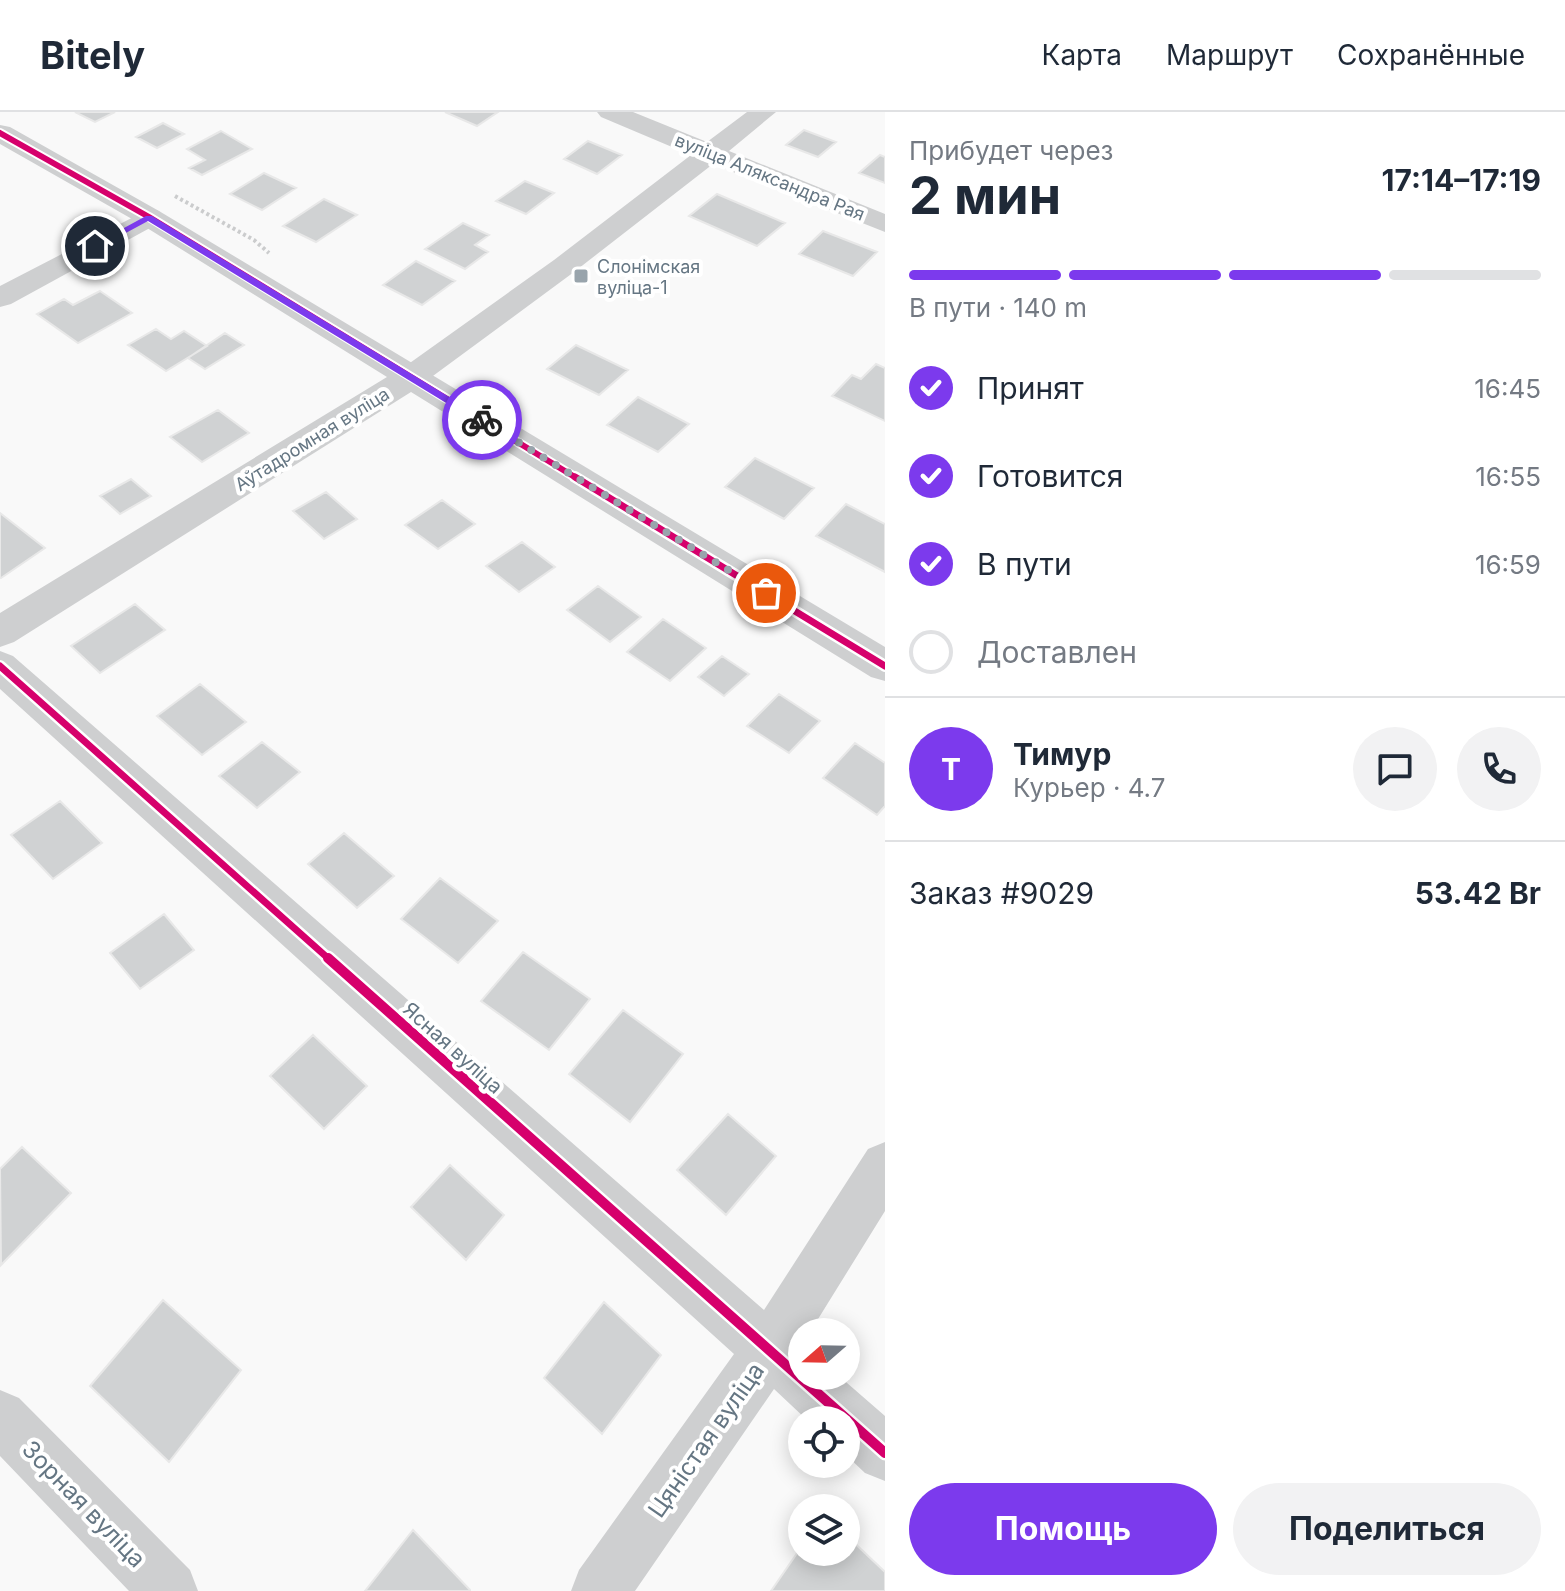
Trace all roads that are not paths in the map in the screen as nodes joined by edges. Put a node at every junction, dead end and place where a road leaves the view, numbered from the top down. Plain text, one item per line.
1 (610, 112) edge
2 (763, 112) edge
3 (0, 133) edge
4 (711, 153) junction
5 (149, 217) junction
6 (885, 224) edge
7 (0, 298) edge
8 (411, 377) junction
9 (0, 632) edge
10 (0, 666) edge
11 (885, 666) edge
12 (885, 1166) edge
13 (769, 1350) junction
14 (0, 1417) edge
15 (885, 1453) edge
16 (169, 1591) edge
17 (600, 1591) edge

1 - 4 street, вуліца Аляксандра Рая
2 - 4 street, Аўтадромная вуліца
3 - 5 street
4 - 6 street, вуліца Аляксандра Рая
4 - 8 street, Аўтадромная вуліца
5 - 7 street
5 - 8 street
8 - 9 street, Аўтадромная вуліца
8 - 11 street
10 - 13 street, Ясная вуліца
12 - 13 street, Цяністая вуліца
13 - 15 street, Ясная вуліца
13 - 17 street, Цяністая вуліца
14 - 16 street, Зорная вуліца

